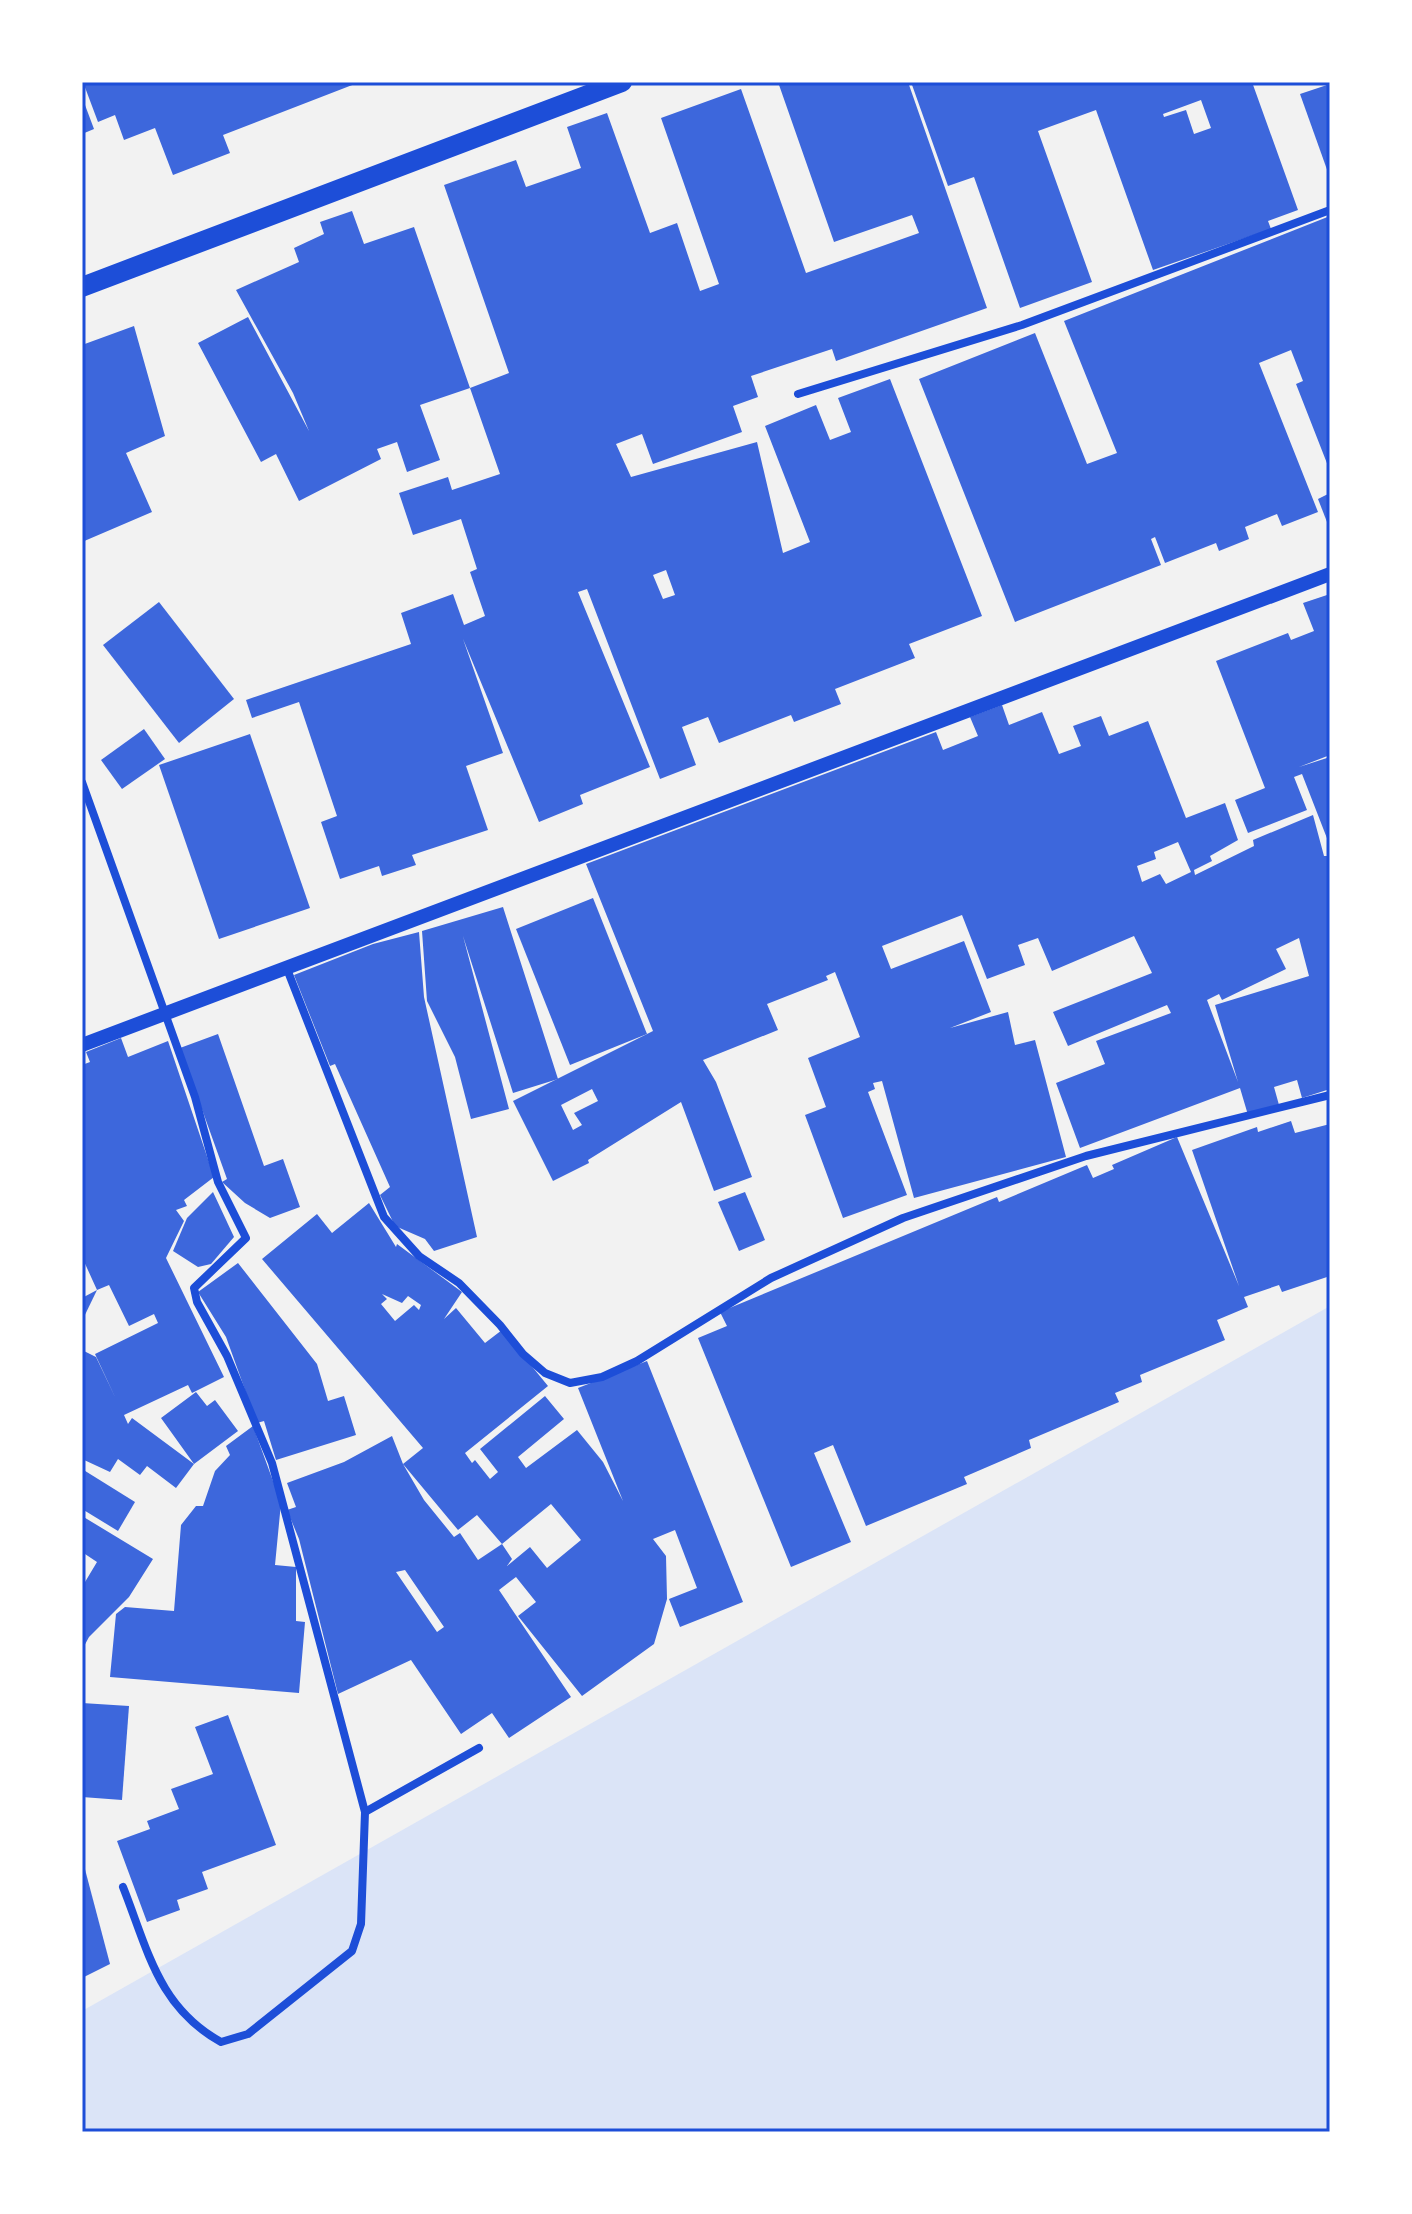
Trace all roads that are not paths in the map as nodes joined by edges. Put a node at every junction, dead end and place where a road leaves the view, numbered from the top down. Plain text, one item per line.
1 (622, 82) edge
2 (1330, 210) edge
3 (82, 287) edge
4 (798, 394) dead end
5 (1330, 574) edge
6 (82, 782) edge
7 (287, 969) junction
8 (166, 1013) junction
9 (82, 1045) edge
10 (1330, 1095) edge
11 (479, 1748) dead end
12 (365, 1812) junction
13 (123, 1887) dead end

1 - 3 main road
2 - 4 street
5 - 7 street
6 - 8 street
7 - 8 street
7 - 10 street
8 - 9 street
8 - 12 street
11 - 12 street
12 - 13 street

